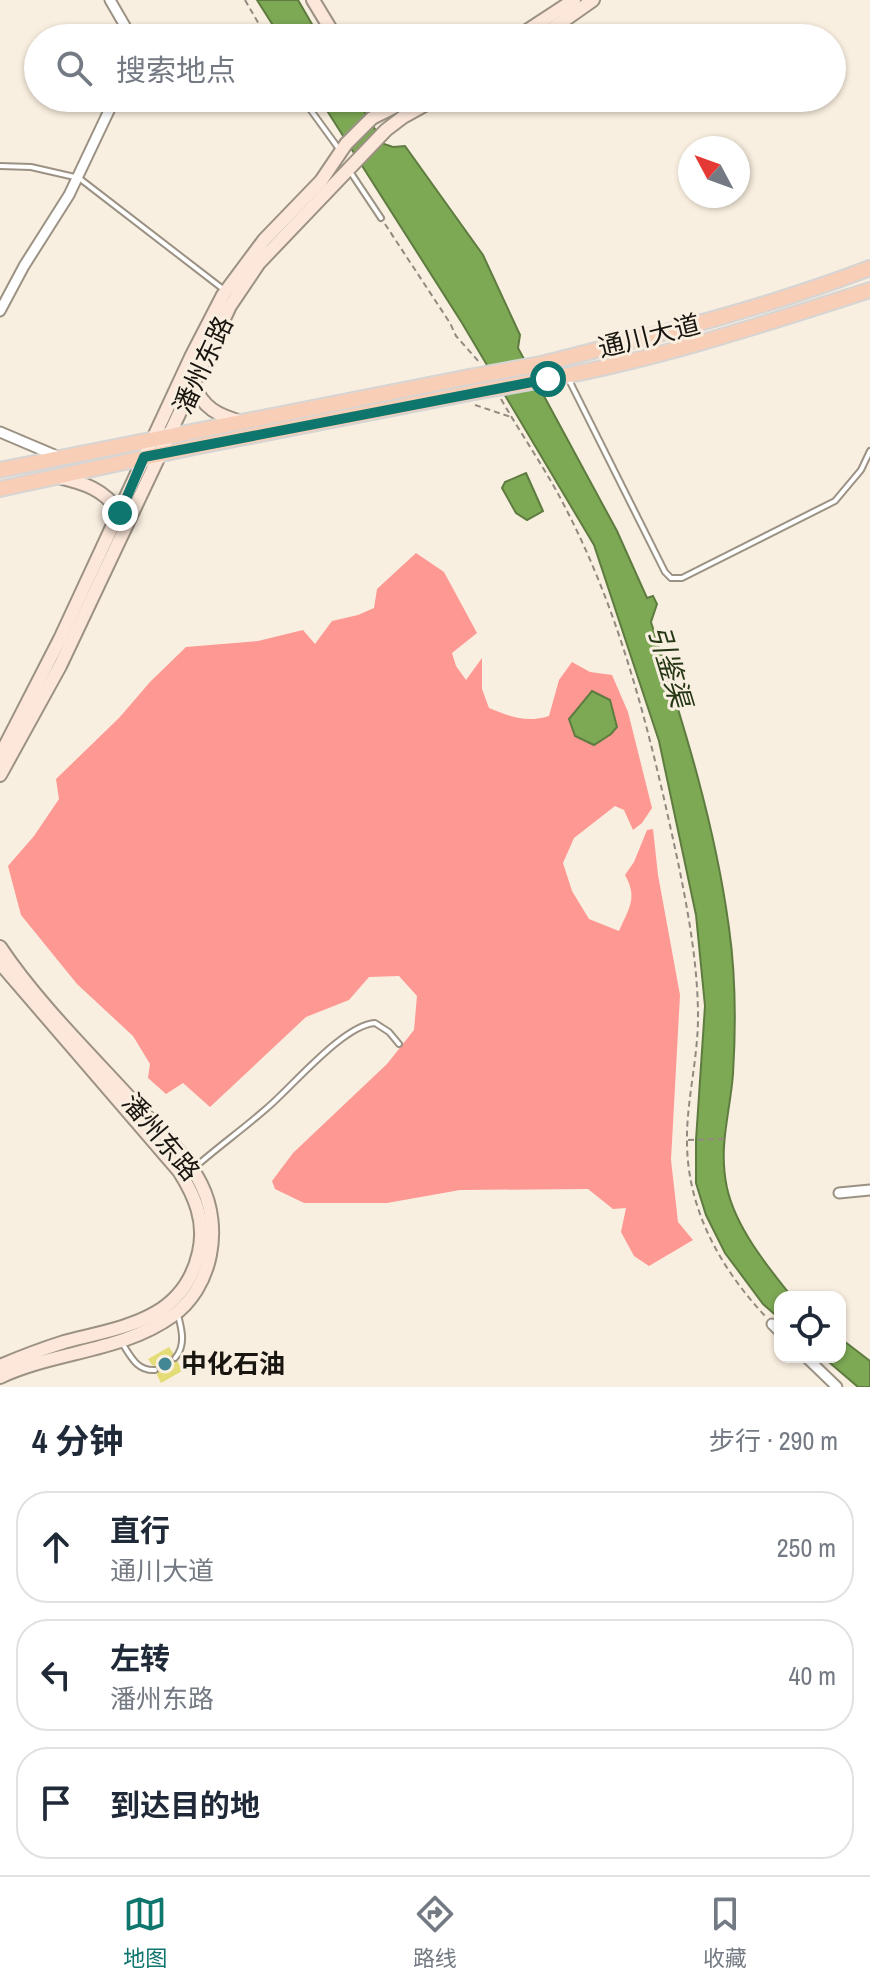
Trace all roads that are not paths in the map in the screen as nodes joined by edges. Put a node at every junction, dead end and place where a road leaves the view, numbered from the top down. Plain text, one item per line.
1 (110, 0) edge
2 (313, 0) edge
3 (574, 0) edge
4 (593, 0) edge
5 (124, 24) edge
6 (328, 24) edge
7 (537, 24) edge
8 (559, 24) edge
9 (109, 112) edge
10 (314, 112) edge
11 (377, 112) edge
12 (384, 112) edge
13 (412, 112) edge
14 (378, 115) junction
15 (343, 147) junction
16 (351, 165) junction
17 (0, 166) edge
18 (79, 178) junction
19 (381, 218) road end
20 (870, 268) edge
21 (870, 290) edge
22 (231, 293) junction
23 (0, 311) edge
24 (562, 358) junction
25 (567, 376) junction
26 (194, 384) junction
27 (242, 422) junction
28 (0, 432) edge
29 (170, 437) junction
30 (152, 440) junction
31 (870, 451) edge
32 (161, 454) junction
33 (59, 457) junction
34 (144, 457) junction
35 (22, 466) junction
36 (0, 470) edge
37 (54, 476) junction
38 (27, 483) junction
39 (0, 489) edge
40 (120, 513) junction
41 (0, 756) edge
42 (0, 775) edge
43 (0, 947) edge
44 (0, 963) edge
45 (399, 1044) dead end
46 (187, 1173) junction
47 (870, 1190) edge
48 (839, 1193) dead end
49 (175, 1306) junction
50 (118, 1335) junction
51 (175, 1358) dead end
52 (812, 1363) edge
53 (0, 1366) edge
54 (155, 1370) dead end
55 (0, 1377) edge
56 (837, 1387) edge

1 - 5 street
2 - 6 main road
3 - 7 main road
4 - 8 main road
9 - 18 street
10 - 15 lane
11 - 14 main road
12 - 14 main road, 潘州东路
13 - 16 main road, 潘州东路
14 - 15 main road, 潘州东路
15 - 22 main road, 潘州东路
16 - 19 lane
16 - 22 main road, 潘州东路
17 - 18 lane
18 - 22 lane
18 - 23 street
20 - 24 main road, 通川大道
21 - 25 main road, 通川大道
22 - 26 main road, 潘州东路
22 - 30 main road, 潘州东路
24 - 25 lane
24 - 27 main road, 通川大道, bridge
25 - 31 lane
25 - 32 main road, 通川大道, bridge
26 - 27 main road
26 - 29 main road, 潘州东路
27 - 29 main road, 通川大道
28 - 33 street
29 - 30 main road, 通川大道
29 - 32 main road, 潘州东路
30 - 33 main road, 通川大道
30 - 34 main road, 潘州东路
32 - 34 main road, 通川大道
32 - 42 main road, 潘州东路
33 - 35 main road, 通川大道
34 - 37 main road, 通川大道
34 - 40 main road, 潘州东路
35 - 36 main road, 通川大道
35 - 38 main road
37 - 38 main road, 通川大道
37 - 40 main road
38 - 39 main road, 通川大道
40 - 41 main road, 潘州东路
43 - 46 main road, 潘州东路
44 - 46 main road, 潘州东路
45 - 46 lane
46 - 49 main road, 潘州东路
47 - 48 street
49 - 50 main road, 潘州东路
49 - 51 lane
50 - 53 main road, 潘州东路
50 - 54 lane
50 - 55 main road, 潘州东路
52 - 56 street

